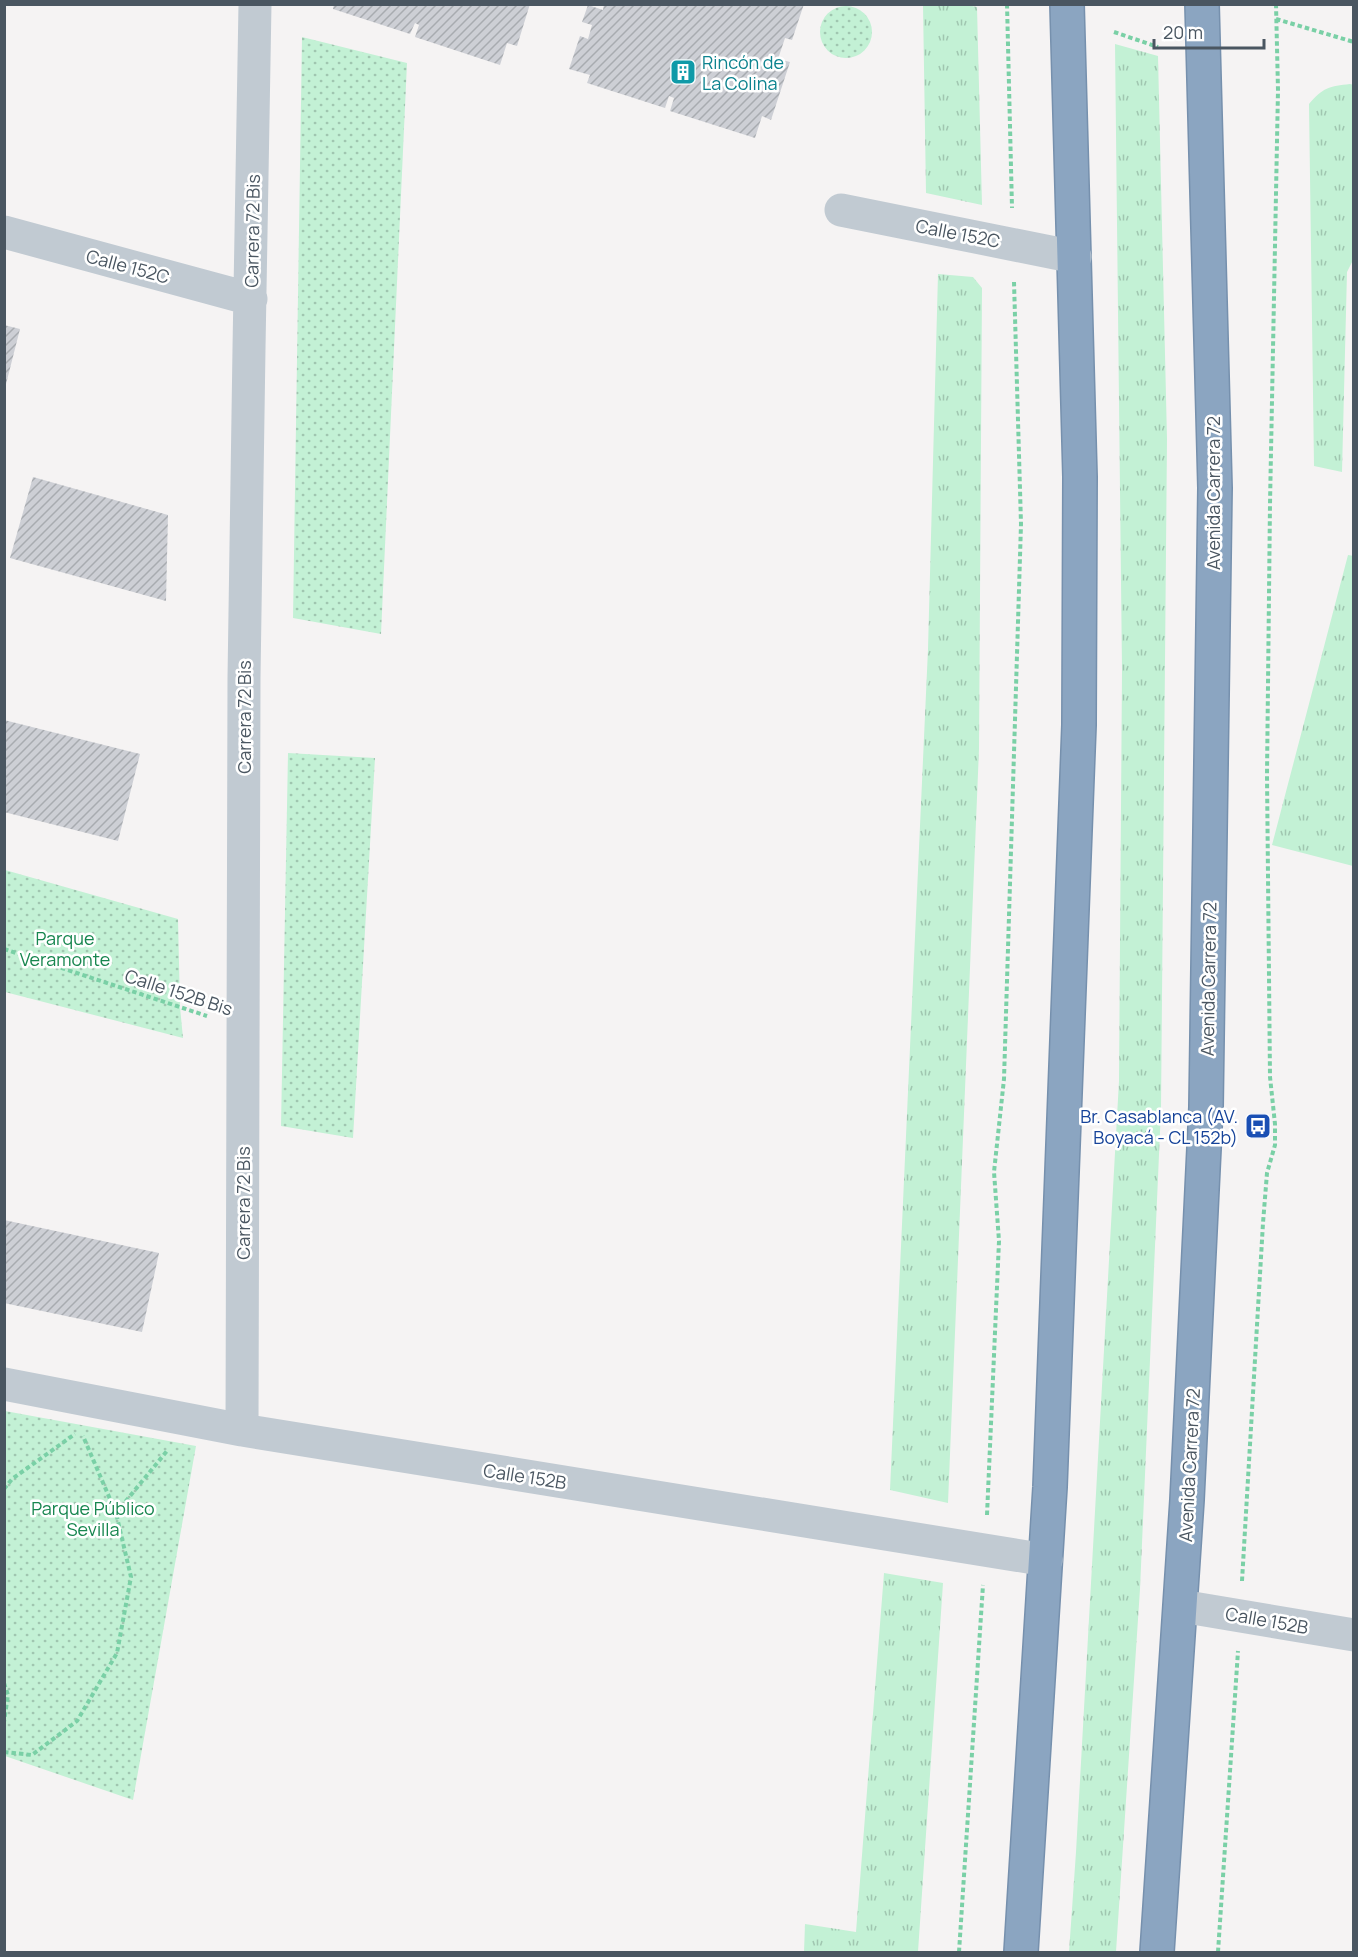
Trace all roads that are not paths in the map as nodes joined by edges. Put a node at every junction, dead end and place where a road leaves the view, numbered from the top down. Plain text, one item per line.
1 (255, 4) edge
2 (1067, 4) edge
3 (1202, 4) edge
4 (842, 210) dead end
5 (4, 232) edge
6 (1075, 257) junction
7 (251, 299) junction
8 (4, 1384) edge
9 (242, 1430) junction
10 (1046, 1560) junction
11 (1181, 1606) junction
12 (1353, 1635) edge
13 (1021, 1953) edge
14 (1157, 1953) edge

1 - 7 street, Carrera 72 Bis
2 - 6 highway
3 - 11 highway, Avenida Carrera 72
4 - 6 street, Calle 152C
5 - 7 street, Calle 152C
6 - 10 highway
7 - 9 street, Carrera 72 Bis
8 - 9 street, Calle 152B
9 - 10 street, Calle 152B
10 - 13 highway
11 - 12 street, Calle 152B
11 - 14 highway, Avenida Carrera 72

